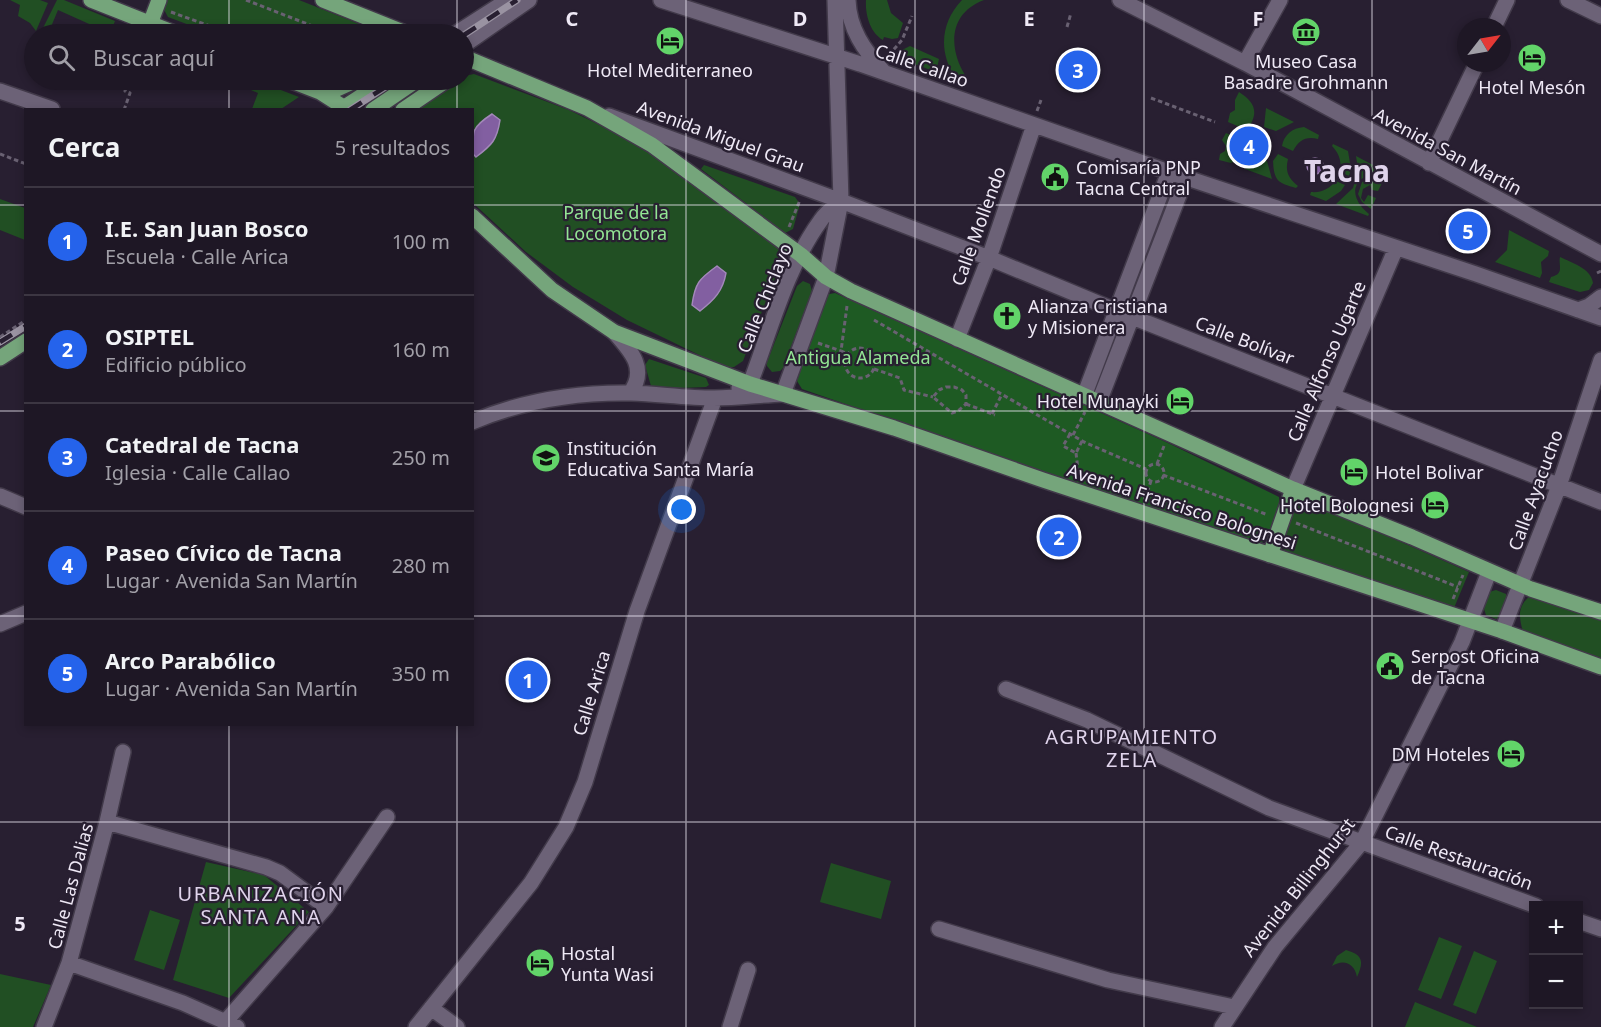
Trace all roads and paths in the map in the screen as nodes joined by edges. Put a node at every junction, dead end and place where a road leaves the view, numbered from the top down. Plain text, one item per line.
1 (91, 0) edge
2 (246, 0) edge
3 (323, 0) edge
4 (508, 0) edge
5 (529, 0) edge
6 (661, 0) edge
7 (835, 0) edge
8 (848, 0) edge
9 (1120, 0) edge
10 (1280, 0) edge
11 (1508, 0) edge
12 (1568, 0) edge
13 (164, 3) edge
14 (1071, 13) dead end
15 (912, 16) dead end
16 (1601, 16) edge
17 (1499, 18) edge
18 (150, 24) joint
19 (204, 24) edge
20 (307, 24) edge
21 (380, 24) edge
22 (471, 24) edge
23 (1067, 27) dead end
24 (474, 38) edge
25 (889, 55) dead end
26 (835, 56) junction
27 (474, 61) edge
28 (1245, 63) junction
29 (474, 68) edge
30 (490, 68) junction
31 (1473, 72) edge
32 (886, 74) junction
33 (125, 90) edge
34 (313, 90) edge
35 (335, 90) edge
36 (372, 90) edge
37 (403, 90) edge
38 (431, 90) edge
39 (0, 91) edge
40 (320, 93) junction
41 (1151, 98) dead end
42 (1041, 100) dead end
43 (49, 108) edge
44 (125, 108) edge
45 (342, 108) edge
46 (345, 108) edge
47 (377, 108) edge
48 (405, 108) edge
49 (587, 108) junction
50 (1035, 118) junction
51 (1215, 122) dead end
52 (0, 154) edge
53 (24, 163) edge
54 (1429, 163) junction
55 (1169, 172) junction
56 (1186, 177) junction
57 (808, 189) junction
58 (841, 201) junction
59 (474, 218) edge
60 (785, 233) dead end
61 (1396, 248) junction
62 (801, 255) junction
63 (1600, 255) edge
64 (989, 258) junction
65 (826, 277) junction
66 (1601, 297) edge
67 (840, 301) dead end
68 (847, 304) junction
69 (857, 310) dead end
70 (1578, 310) junction
71 (1117, 311) junction
72 (867, 316) dead end
73 (1132, 317) junction
74 (1601, 318) edge
75 (24, 321) edge
76 (614, 332) junction
77 (0, 337) edge
78 (957, 339) junction
79 (24, 342) edge
80 (818, 343) dead end
81 (842, 351) junction
82 (848, 354) junction
83 (0, 358) edge
84 (1601, 360) edge
85 (873, 368) junction
86 (750, 384) junction
87 (630, 393) junction
88 (783, 394) junction
89 (1002, 394) junction
90 (1333, 395) junction
91 (933, 397) junction
92 (715, 398) junction
93 (1090, 403) junction
94 (966, 404) junction
95 (474, 421) edge
96 (1071, 435) junction
97 (1082, 441) junction
98 (1164, 446) dead end
99 (1076, 453) junction
100 (1157, 464) junction
101 (1146, 469) junction
102 (1163, 475) junction
103 (1080, 481) dead end
104 (1151, 481) junction
105 (1559, 486) junction
106 (1293, 489) junction
107 (0, 496) edge
108 (1601, 502) edge
109 (1143, 503) dead end
110 (24, 506) edge
111 (1273, 517) dead end
112 (1291, 521) dead end
113 (1270, 555) junction
114 (1466, 571) dead end
115 (1489, 572) junction
116 (1521, 585) junction
117 (1458, 587) junction
118 (1450, 607) dead end
119 (1601, 612) edge
120 (24, 614) edge
121 (1470, 622) junction
122 (0, 624) edge
123 (1502, 631) junction
124 (1601, 667) edge
125 (1006, 689) dead end
126 (123, 752) dead end
127 (387, 816) dead end
128 (107, 822) junction
129 (1362, 842) junction
130 (1529, 903) edge
131 (326, 907) junction
132 (1583, 923) edge
133 (939, 929) dead end
134 (1601, 929) edge
135 (69, 963) junction
136 (748, 970) dead end
137 (1234, 1007) junction
138 (431, 1008) junction
139 (232, 1024) edge
140 (44, 1027) edge
141 (416, 1027) edge
142 (457, 1027) edge
143 (730, 1027) edge
144 (1222, 1027) edge

1 - 18 main road
2 - 20 path
3 - 21 main road
4 - 22 street
5 - 24 street
6 - 26 street, Calle Callao
7 - 26 street
8 - 32 street
9 - 28 street, Avenida San Martín
10 - 28 street
11 - 17 street
12 - 16 street
13 - 18 main road
13 - 19 path
14 - 23 path
15 - 25 path
26 - 32 street, Calle Callao
26 - 58 street
27 - 30 main road, Avenida Miguel Grau
28 - 54 street, Avenida San Martín
29 - 30 main road
30 - 49 main road, Avenida Miguel Grau
31 - 54 street
32 - 50 street, Calle Callao
33 - 44 path
34 - 40 main road
35 - 40 main road
36 - 46 main road
37 - 47 main road
38 - 48 main road
39 - 43 street
40 - 45 main road
41 - 51 path
42 - 50 path
49 - 57 street, Avenida Miguel Grau
49 - 62 main road, Avenida Miguel Grau
50 - 55 street, Calle Callao
50 - 64 street, Calle Mollendo
52 - 53 path
54 - 63 street, Avenida San Martín
55 - 56 street
55 - 71 street
56 - 61 street
56 - 73 street
57 - 58 street, Avenida Miguel Grau
57 - 60 path
58 - 62 street, Calle Chiclayo
58 - 64 street, Calle Bolívar
58 - 65 street
59 - 76 main road
61 - 70 street
61 - 90 street, Calle Alfonso Ugarte
62 - 65 main road
62 - 86 street, Calle Chiclayo
64 - 71 street, Calle Bolívar
64 - 78 street, Calle Mollendo
65 - 78 main road
65 - 88 street
66 - 70 street
67 - 68 path
68 - 69 path
68 - 81 path
70 - 74 street
71 - 73 street, Calle Bolívar
71 - 93 street
72 - 89 path
73 - 90 street, Calle Bolívar
73 - 93 street
75 - 77 path
76 - 86 main road
76 - 87 street
78 - 93 main road
79 - 83 main road
80 - 81 path
81 - 82 path
82 - 85 path
82 - 85 path
84 - 105 street, Calle Ayacucho
85 - 91 path
86 - 88 main road, Avenida Francisco Bolognesi
86 - 92 street
87 - 92 street
87 - 95 street
88 - 92 street
88 - 113 main road, Avenida Francisco Bolognesi
89 - 94 path
89 - 96 path
90 - 105 street, Calle Bolívar
90 - 106 street, Calle Alfonso Ugarte
91 - 94 path
91 - 94 path
92 - 138 street, Calle Arica
93 - 96 path
93 - 106 main road
96 - 97 path
96 - 99 path
97 - 99 path
97 - 101 path
98 - 100 path
99 - 103 path
100 - 101 path
100 - 102 path
101 - 104 path
102 - 104 path
102 - 111 path
104 - 109 path
105 - 108 street, Calle Bolívar
105 - 116 street, Calle Ayacucho
106 - 113 main road
106 - 115 main road
107 - 110 street
112 - 117 path
113 - 121 main road, Avenida Francisco Bolognesi
114 - 117 path
115 - 116 main road
115 - 121 street, Avenida Billinghurst
116 - 119 main road
116 - 123 street, Calle Ayacucho
117 - 118 path
120 - 122 street
121 - 123 main road, Avenida Francisco Bolognesi
121 - 129 street, Avenida Billinghurst
123 - 124 main road, Avenida Francisco Bolognesi
125 - 129 street, Calle Restauración
126 - 128 street, Calle Las Dalias
127 - 131 street
128 - 131 street
128 - 135 street, Calle Las Dalias
129 - 130 street, Calle Restauración
129 - 137 street, Avenida Billinghurst
131 - 139 street
132 - 134 street
133 - 137 street
135 - 139 street
135 - 140 street, Calle Las Dalias
136 - 143 street
137 - 144 street, Avenida Billinghurst
138 - 141 street, Calle Arica
138 - 142 street

